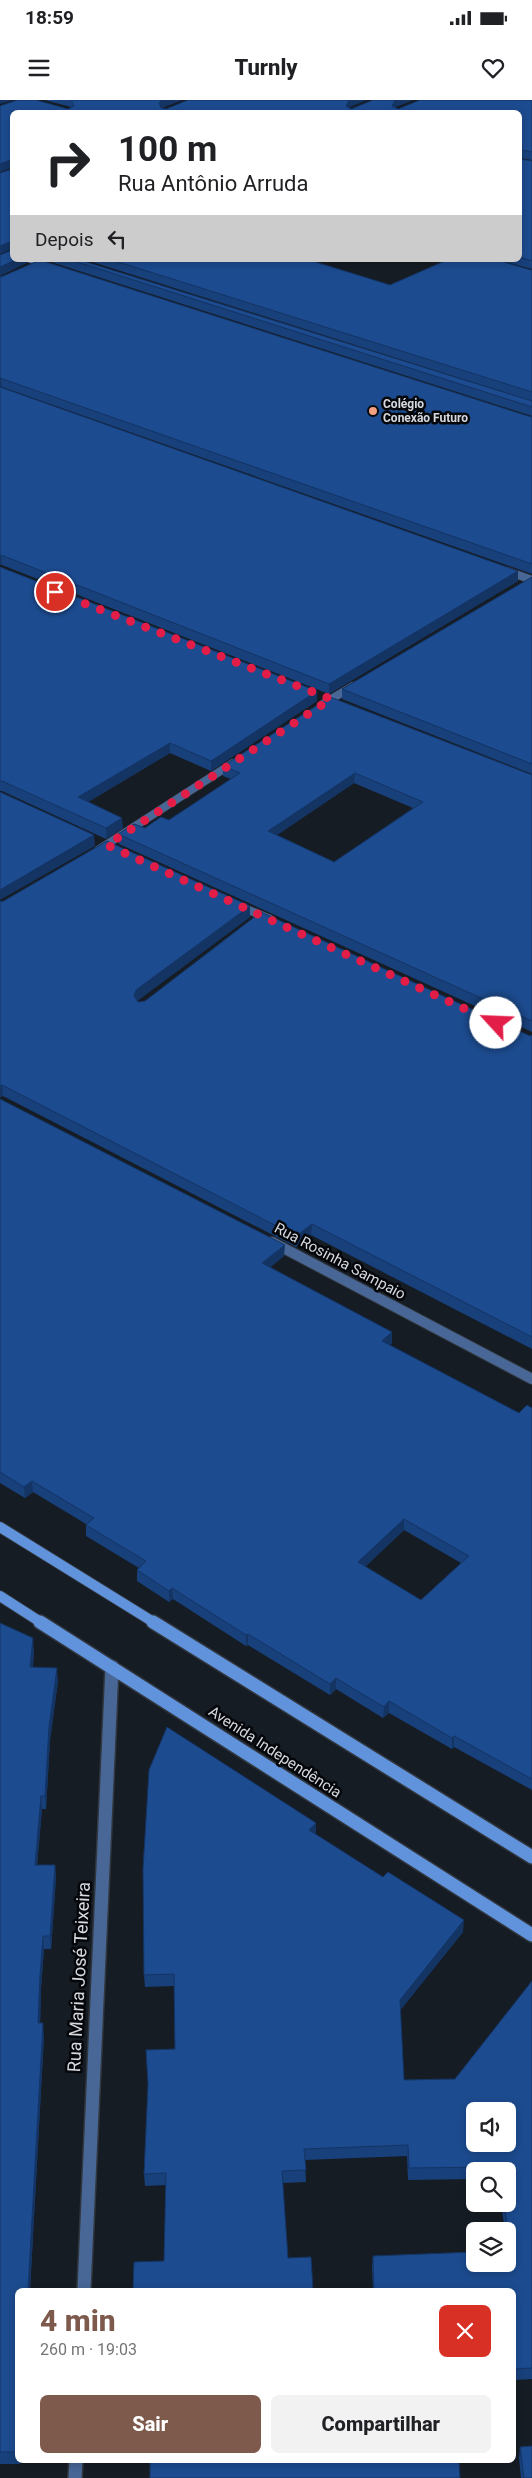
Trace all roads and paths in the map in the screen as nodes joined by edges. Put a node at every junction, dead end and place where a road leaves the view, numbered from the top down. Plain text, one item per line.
1 (36, 262) edge
2 (45, 262) edge
3 (41, 264) junction
4 (33, 267) edge
5 (56, 269) edge
6 (503, 570) edge
7 (532, 579) edge
8 (522, 584) edge
9 (364, 679) edge
10 (322, 696) edge
11 (331, 699) junction
12 (340, 703) edge
13 (314, 710) edge
14 (240, 758) edge
15 (98, 841) dead end
16 (107, 845) junction
17 (116, 849) edge
18 (90, 854) edge
19 (225, 899) edge
20 (279, 924) edge
21 (264, 1237) edge
22 (532, 1379) edge
23 (0, 1527) edge
24 (0, 1596) edge
25 (112, 1666) junction
26 (532, 1857) edge
27 (532, 1935) edge
28 (84, 2288) edge
29 (76, 2463) edge
30 (75, 2478) edge

1 - 3 main road
2 - 3 main road
3 - 4 main road
3 - 5 main road
6 - 7 street
7 - 8 street
9 - 11 street
10 - 11 street
11 - 12 street
11 - 13 street
14 - 16 street
15 - 16 street
16 - 17 street
16 - 18 street
19 - 20 street
21 - 22 street, Rua Rosinha Sampaio
23 - 26 main road
24 - 25 main road, Avenida Independência
25 - 27 main road, Avenida Independência
25 - 28 street, Rua Maria José Teixeira
29 - 30 street

